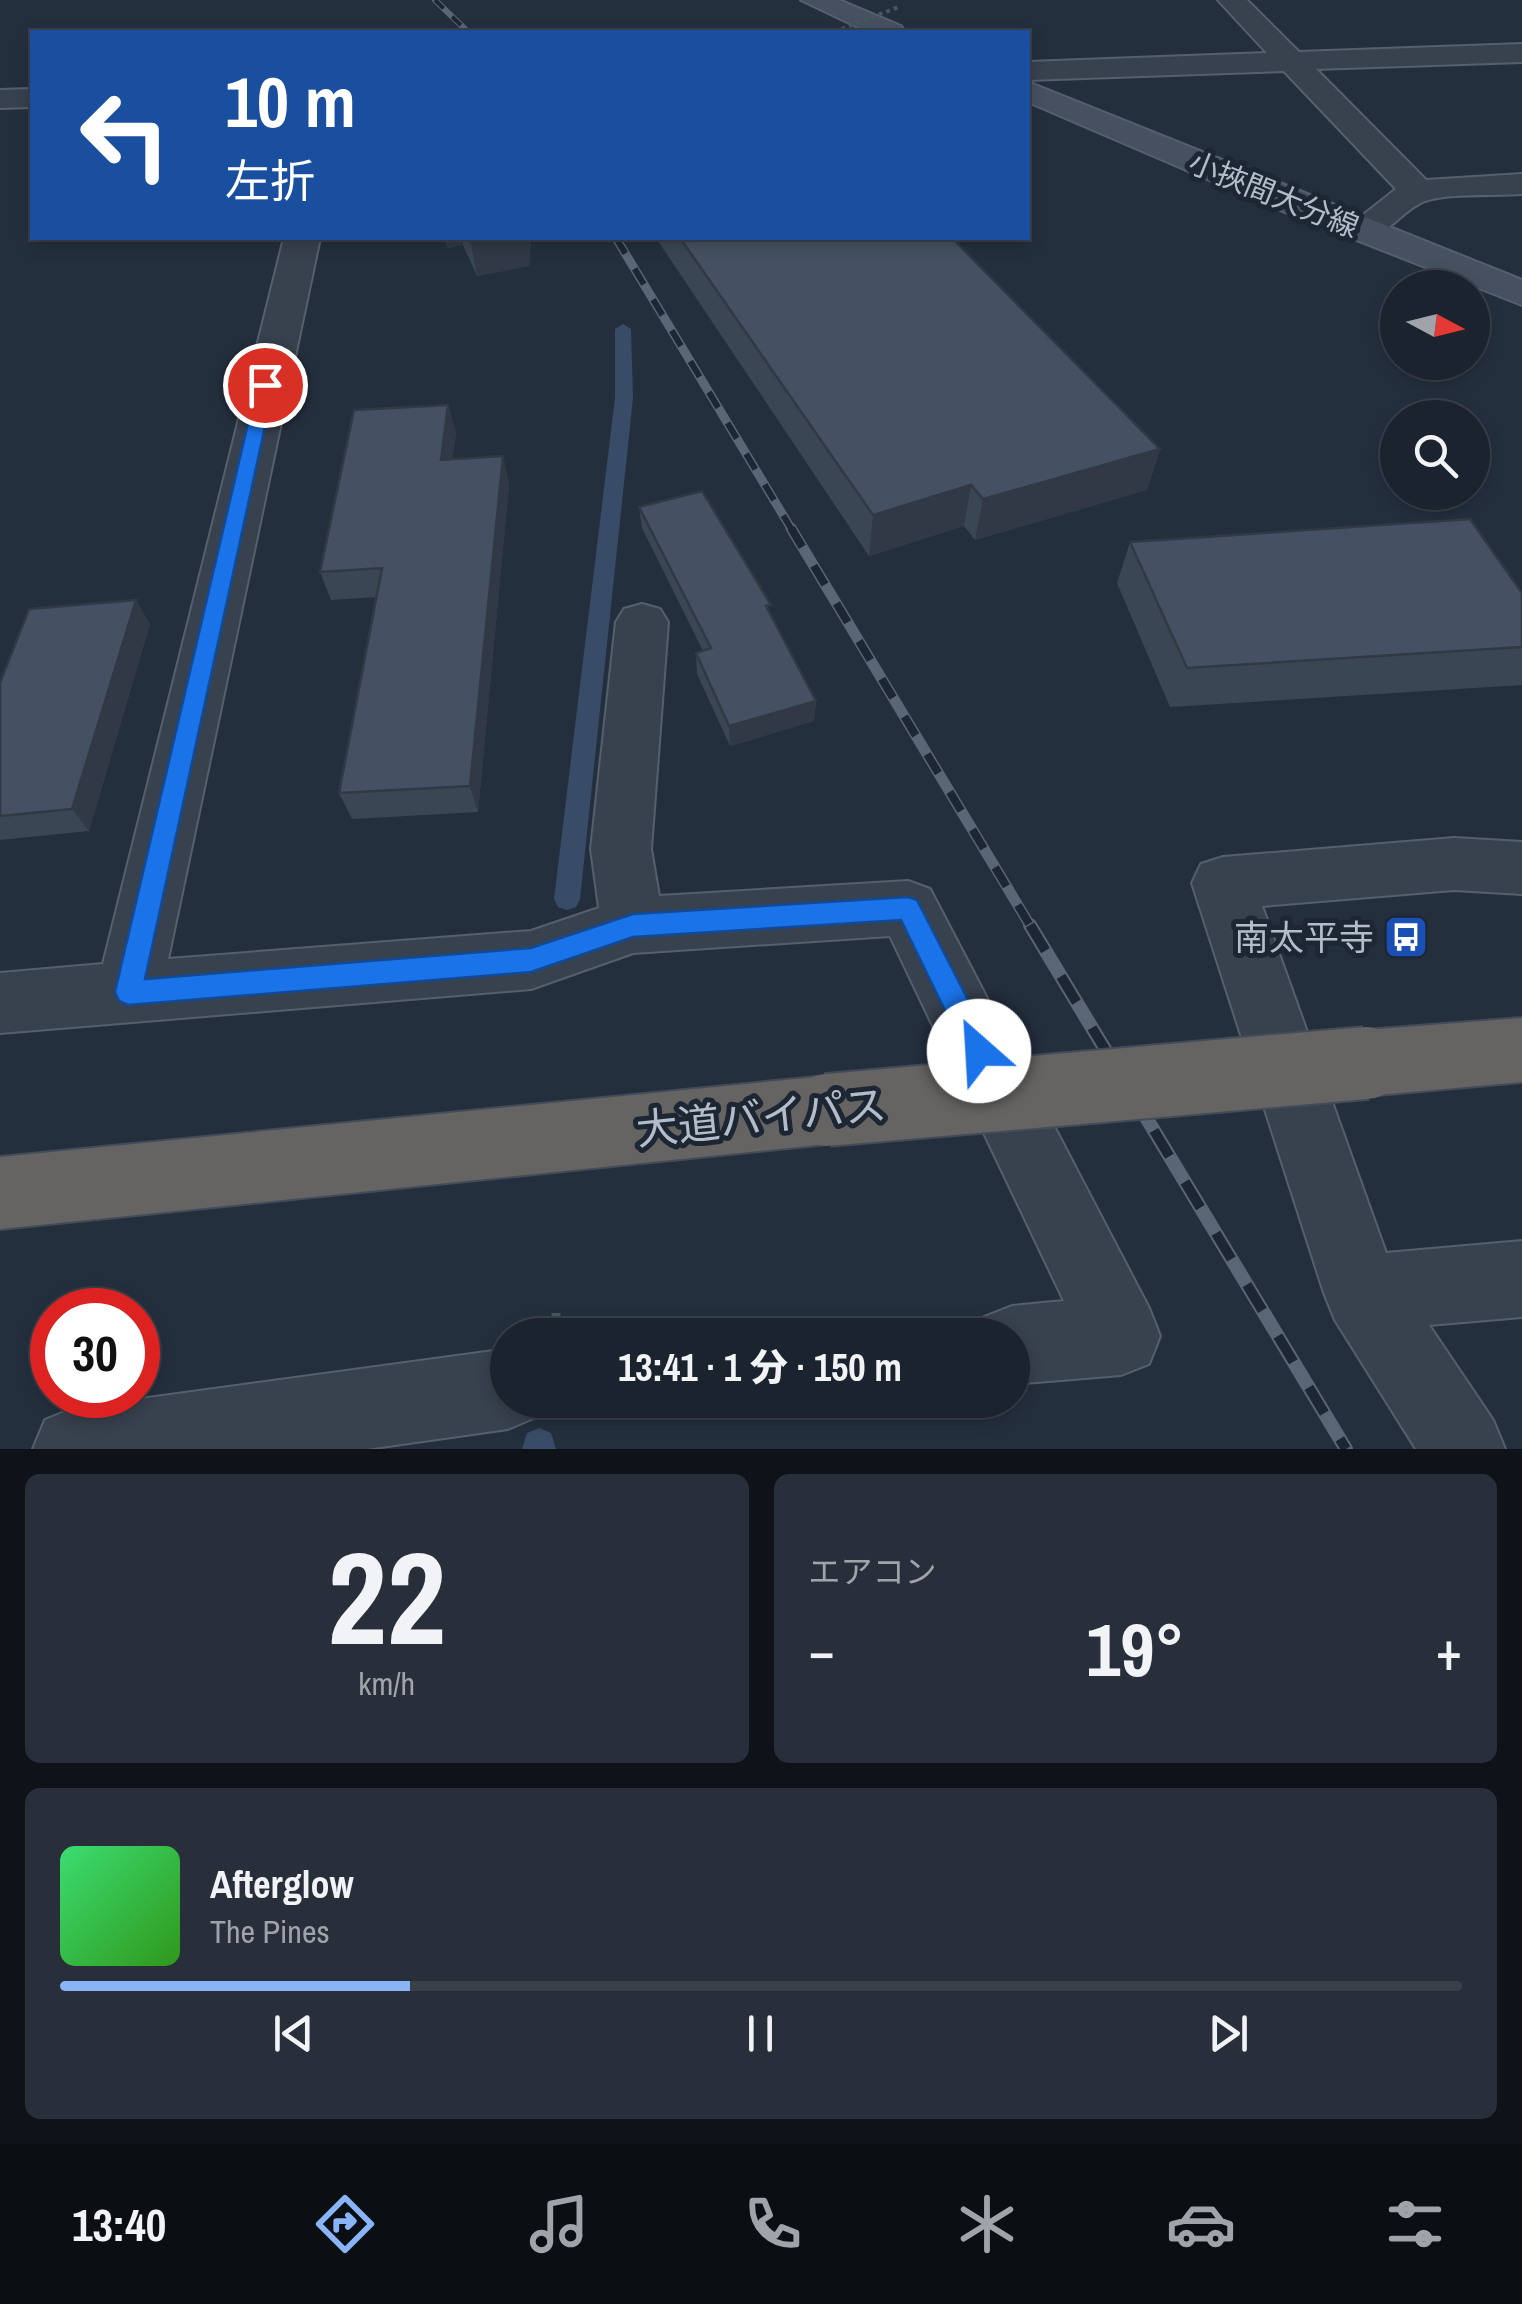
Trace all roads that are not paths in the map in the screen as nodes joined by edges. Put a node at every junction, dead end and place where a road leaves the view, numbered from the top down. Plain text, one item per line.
1 (815, 0) edge
2 (1232, 0) edge
3 (896, 19) edge
4 (1522, 53) edge
5 (1286, 60) junction
6 (1030, 71) edge
7 (1030, 92) edge
8 (30, 98) edge
9 (0, 99) edge
10 (1522, 184) edge
11 (1417, 191) junction
12 (1362, 230) junction
13 (302, 240) edge
14 (1522, 293) edge
15 (642, 622) dead end
16 (1522, 868) edge
17 (633, 925) junction
18 (128, 992) junction
19 (0, 1003) edge
20 (1522, 1050) edge
21 (0, 1192) edge
22 (1522, 1279) edge
23 (1362, 1293) junction
24 (1030, 1343) edge
25 (490, 1391) edge
26 (74, 1449) edge
27 (1464, 1449) edge

1 - 3 main road
2 - 5 street
4 - 5 street
5 - 6 street
5 - 11 street
7 - 12 main road, 小挾間大分線
8 - 9 street
10 - 11 street
11 - 12 street
12 - 14 main road, 小挾間大分線
13 - 18 street
15 - 17 street
16 - 23 street
17 - 18 street
17 - 24 street
18 - 19 street
20 - 21 highway, 大道バイパス, bridge
22 - 23 street
23 - 27 street
25 - 26 street

